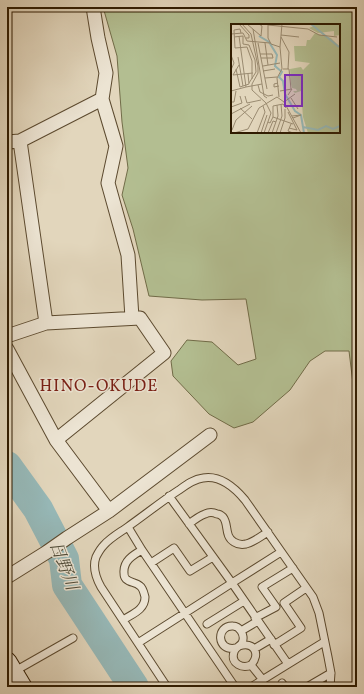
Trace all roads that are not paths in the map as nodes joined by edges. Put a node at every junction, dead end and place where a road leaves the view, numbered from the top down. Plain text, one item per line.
1 (93, 7) edge
2 (102, 99) junction
3 (13, 142) edge
4 (132, 318) junction
5 (46, 322) junction
6 (7, 336) edge
7 (7, 349) edge
8 (210, 435) dead end
9 (56, 440) junction
10 (169, 496) junction
11 (110, 511) junction
12 (189, 524) junction
13 (128, 527) junction
14 (268, 532) junction
15 (142, 550) junction
16 (281, 552) junction
17 (213, 557) junction
18 (151, 563) junction
19 (293, 568) junction
20 (7, 577) edge
21 (232, 583) junction
22 (306, 588) junction
23 (244, 601) junction
24 (185, 613) junction
25 (218, 617) junction
26 (123, 620) junction
27 (257, 620) junction
28 (207, 624) dead end
29 (225, 628) junction
30 (241, 631) junction
31 (73, 638) dead end
32 (273, 642) junction
33 (324, 642) junction
34 (138, 643) junction
35 (238, 647) junction
36 (254, 649) junction
37 (288, 664) junction
38 (251, 665) junction
39 (330, 673) junction
40 (14, 674) edge
41 (263, 680) junction
42 (234, 686) edge
43 (253, 686) edge
44 (167, 687) edge
45 (307, 687) edge
46 (330, 687) edge

1 - 2 street
2 - 3 street
2 - 4 street
3 - 5 street
4 - 5 street
4 - 9 street
5 - 6 street
7 - 9 street
8 - 11 street
9 - 11 street
10 - 12 lane
10 - 13 lane
10 - 14 lane
11 - 20 street
12 - 14 lane
12 - 17 lane
13 - 15 lane
13 - 26 lane
14 - 16 lane
15 - 18 lane
15 - 26 lane
16 - 19 lane
16 - 21 lane
17 - 18 lane
17 - 21 lane
18 - 24 lane
19 - 22 lane
19 - 27 lane
21 - 23 lane
21 - 24 lane
22 - 32 lane
22 - 33 lane
23 - 25 lane
23 - 27 lane
24 - 34 lane
24 - 42 lane
25 - 28 lane
25 - 29 lane
26 - 34 lane
27 - 30 lane
27 - 32 lane
29 - 30 lane
29 - 35 lane
30 - 35 lane
31 - 40 lane
32 - 36 lane
32 - 37 lane
33 - 37 lane
33 - 39 lane
34 - 44 lane
35 - 36 lane
35 - 38 lane
36 - 38 lane
37 - 41 lane
38 - 41 lane
39 - 45 lane
39 - 46 lane
41 - 43 lane

